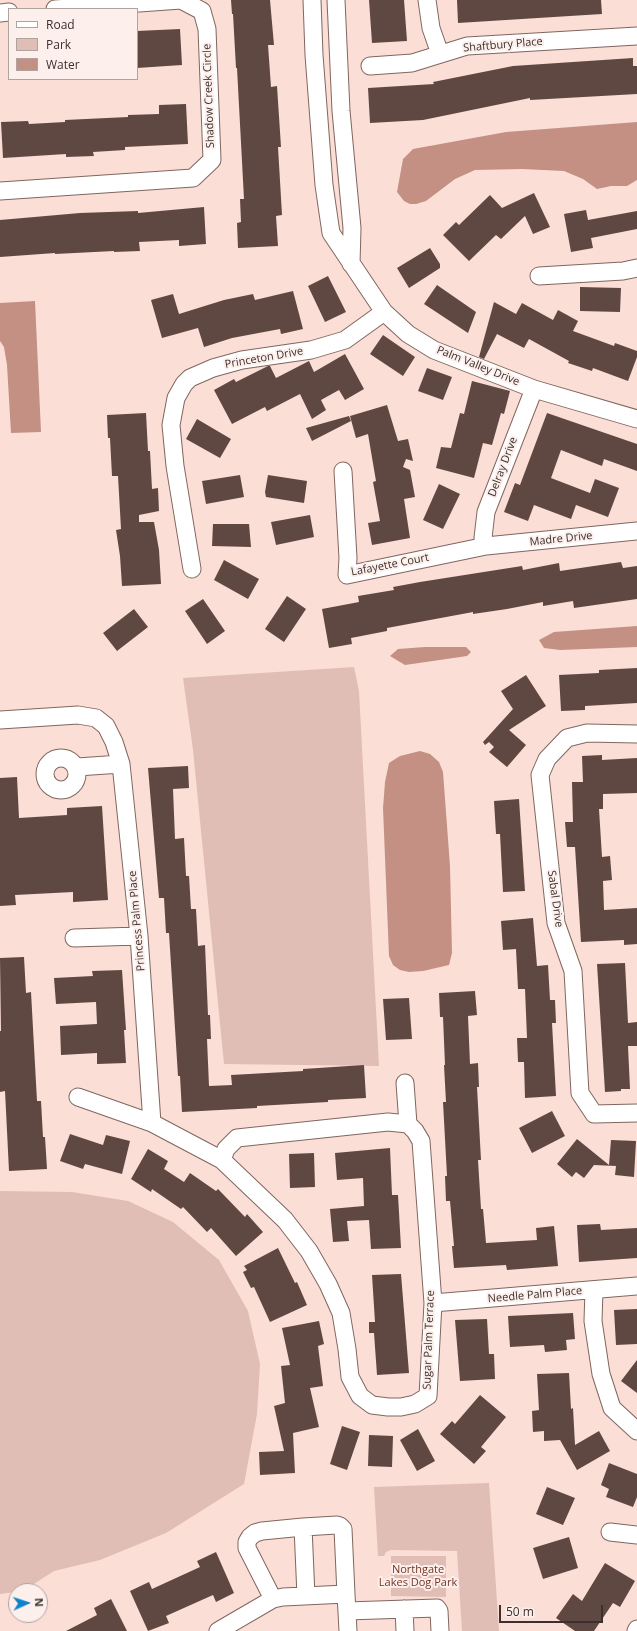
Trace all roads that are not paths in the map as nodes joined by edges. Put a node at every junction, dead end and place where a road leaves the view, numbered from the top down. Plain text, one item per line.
1 (312, 0) edge
2 (336, 0) edge
3 (427, 0) edge
4 (69, 8) edge
5 (637, 36) edge
6 (440, 54) junction
7 (370, 66) dead end
8 (340, 100) junction
9 (318, 101) junction
10 (0, 191) edge
11 (351, 264) junction
12 (637, 268) edge
13 (539, 276) dead end
14 (384, 312) junction
15 (534, 389) junction
16 (637, 419) edge
17 (343, 471) dead end
18 (637, 531) edge
19 (486, 546) junction
20 (192, 569) dead end
21 (0, 720) edge
22 (637, 734) edge
23 (121, 764) junction
24 (77, 767) dead end
25 (139, 936) junction
26 (74, 938) dead end
27 (405, 1083) dead end
28 (78, 1097) dead end
29 (637, 1113) edge
30 (152, 1123) junction
31 (408, 1124) junction
32 (222, 1160) junction
33 (637, 1286) edge
34 (594, 1290) junction
35 (432, 1303) junction
36 (637, 1432) edge
37 (303, 1527) junction
38 (610, 1532) dead end
39 (637, 1535) edge
40 (346, 1594) junction
41 (306, 1596) junction
42 (273, 1599) junction
43 (404, 1609) junction
44 (347, 1611) junction
45 (218, 1631) edge
46 (348, 1631) edge
47 (405, 1631) edge
48 (440, 1631) edge

1 - 9 street, Palm Valley Drive
2 - 8 street
3 - 6 street
4 - 10 street, Shadow Creek Circle
5 - 6 street, Shaftbury Place
6 - 7 street, Shaftbury Place
8 - 9 street
8 - 11 street
9 - 11 street, Palm Valley Drive
11 - 14 street, Palm Valley Drive
12 - 13 street
14 - 15 street, Palm Valley Drive
14 - 20 street, Princeton Drive
15 - 16 street, Palm Valley Drive
15 - 19 street, Delray Drive
17 - 19 street, Lafayette Court
18 - 19 street, Madre Drive
21 - 23 street, Princess Palm Place
22 - 29 street, Sabal Drive
23 - 24 street
23 - 25 street, Princess Palm Place
25 - 26 street
25 - 30 street, Princess Palm Place
27 - 31 street
28 - 30 street, Sugar Palm Terrace
30 - 32 street, Sugar Palm Terrace
31 - 32 street
31 - 35 street, Sugar Palm Terrace
32 - 35 street, Sugar Palm Terrace
33 - 34 street, Needle Palm Place
34 - 35 street, Needle Palm Place
34 - 36 street
37 - 40 street
37 - 41 street
37 - 42 street
38 - 39 street
40 - 41 street
40 - 44 street
41 - 42 street
42 - 45 street
43 - 44 street
43 - 47 street
43 - 48 street
44 - 46 street

